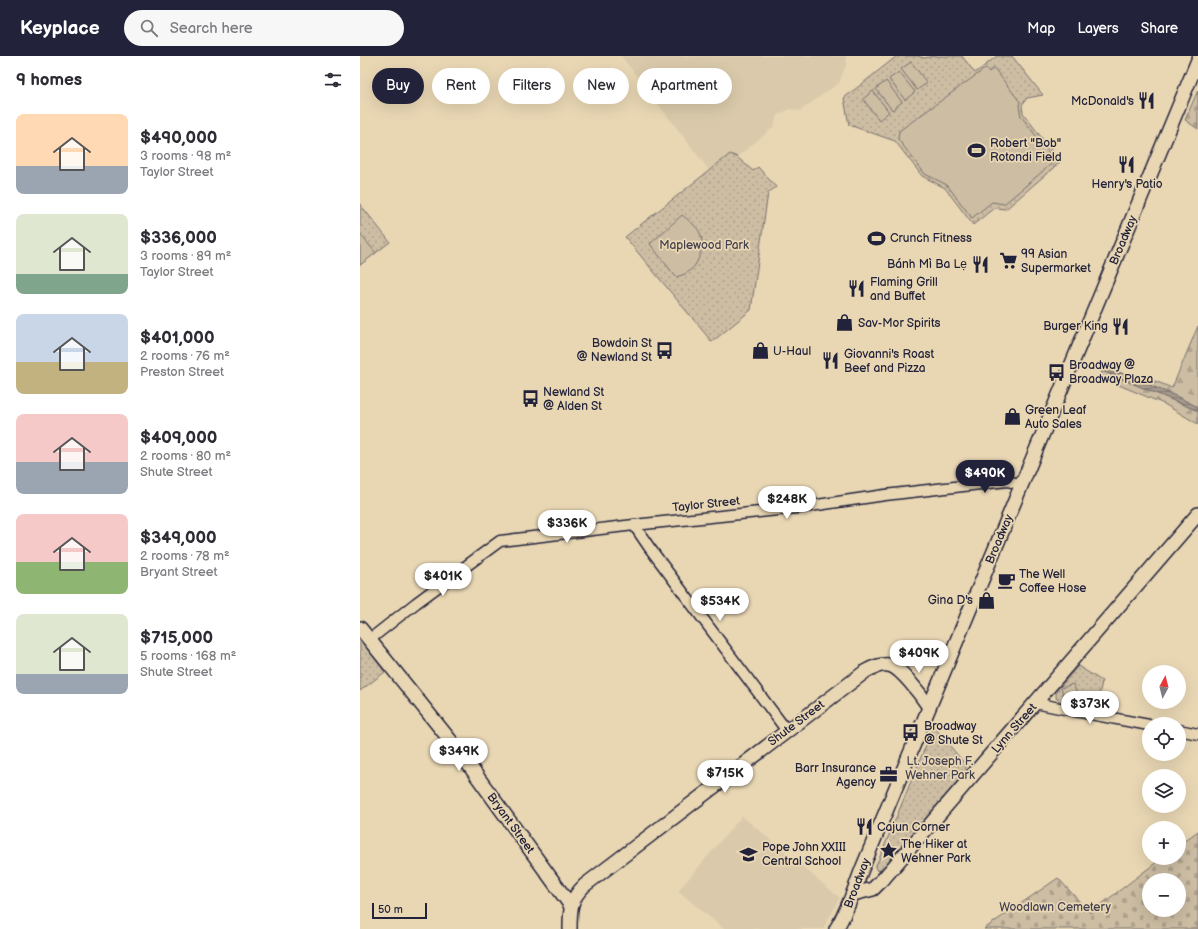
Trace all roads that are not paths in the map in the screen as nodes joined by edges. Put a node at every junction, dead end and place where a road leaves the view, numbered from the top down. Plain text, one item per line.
1 (1198, 60) edge
2 (1022, 485) junction
3 (1198, 514) edge
4 (634, 525) junction
5 (360, 628) edge
6 (369, 640) junction
7 (1035, 703) junction
8 (929, 707) junction
9 (1142, 724) edge
10 (787, 731) junction
11 (1186, 731) edge
12 (1198, 734) edge
13 (864, 865) junction
14 (884, 878) junction
15 (853, 894) junction
16 (571, 906) junction
17 (570, 929) edge
18 (836, 929) edge

1 - 2 main road, Broadway
2 - 4 street, Taylor Street
2 - 8 main road, Broadway
3 - 7 main road, Lynn Street
4 - 6 street, Taylor Street
4 - 10 street
5 - 6 main road, Bryant Street
6 - 16 main road, Bryant Street
7 - 9 street
7 - 14 main road, Lynn Street
8 - 10 main road, Shute Street
8 - 13 main road, Broadway
10 - 16 main road, Shute Street
11 - 12 street
13 - 14 main road
13 - 15 main road, Broadway
14 - 15 main road, Lynn Street
15 - 18 main road, Broadway
16 - 17 main road, Shute Street

